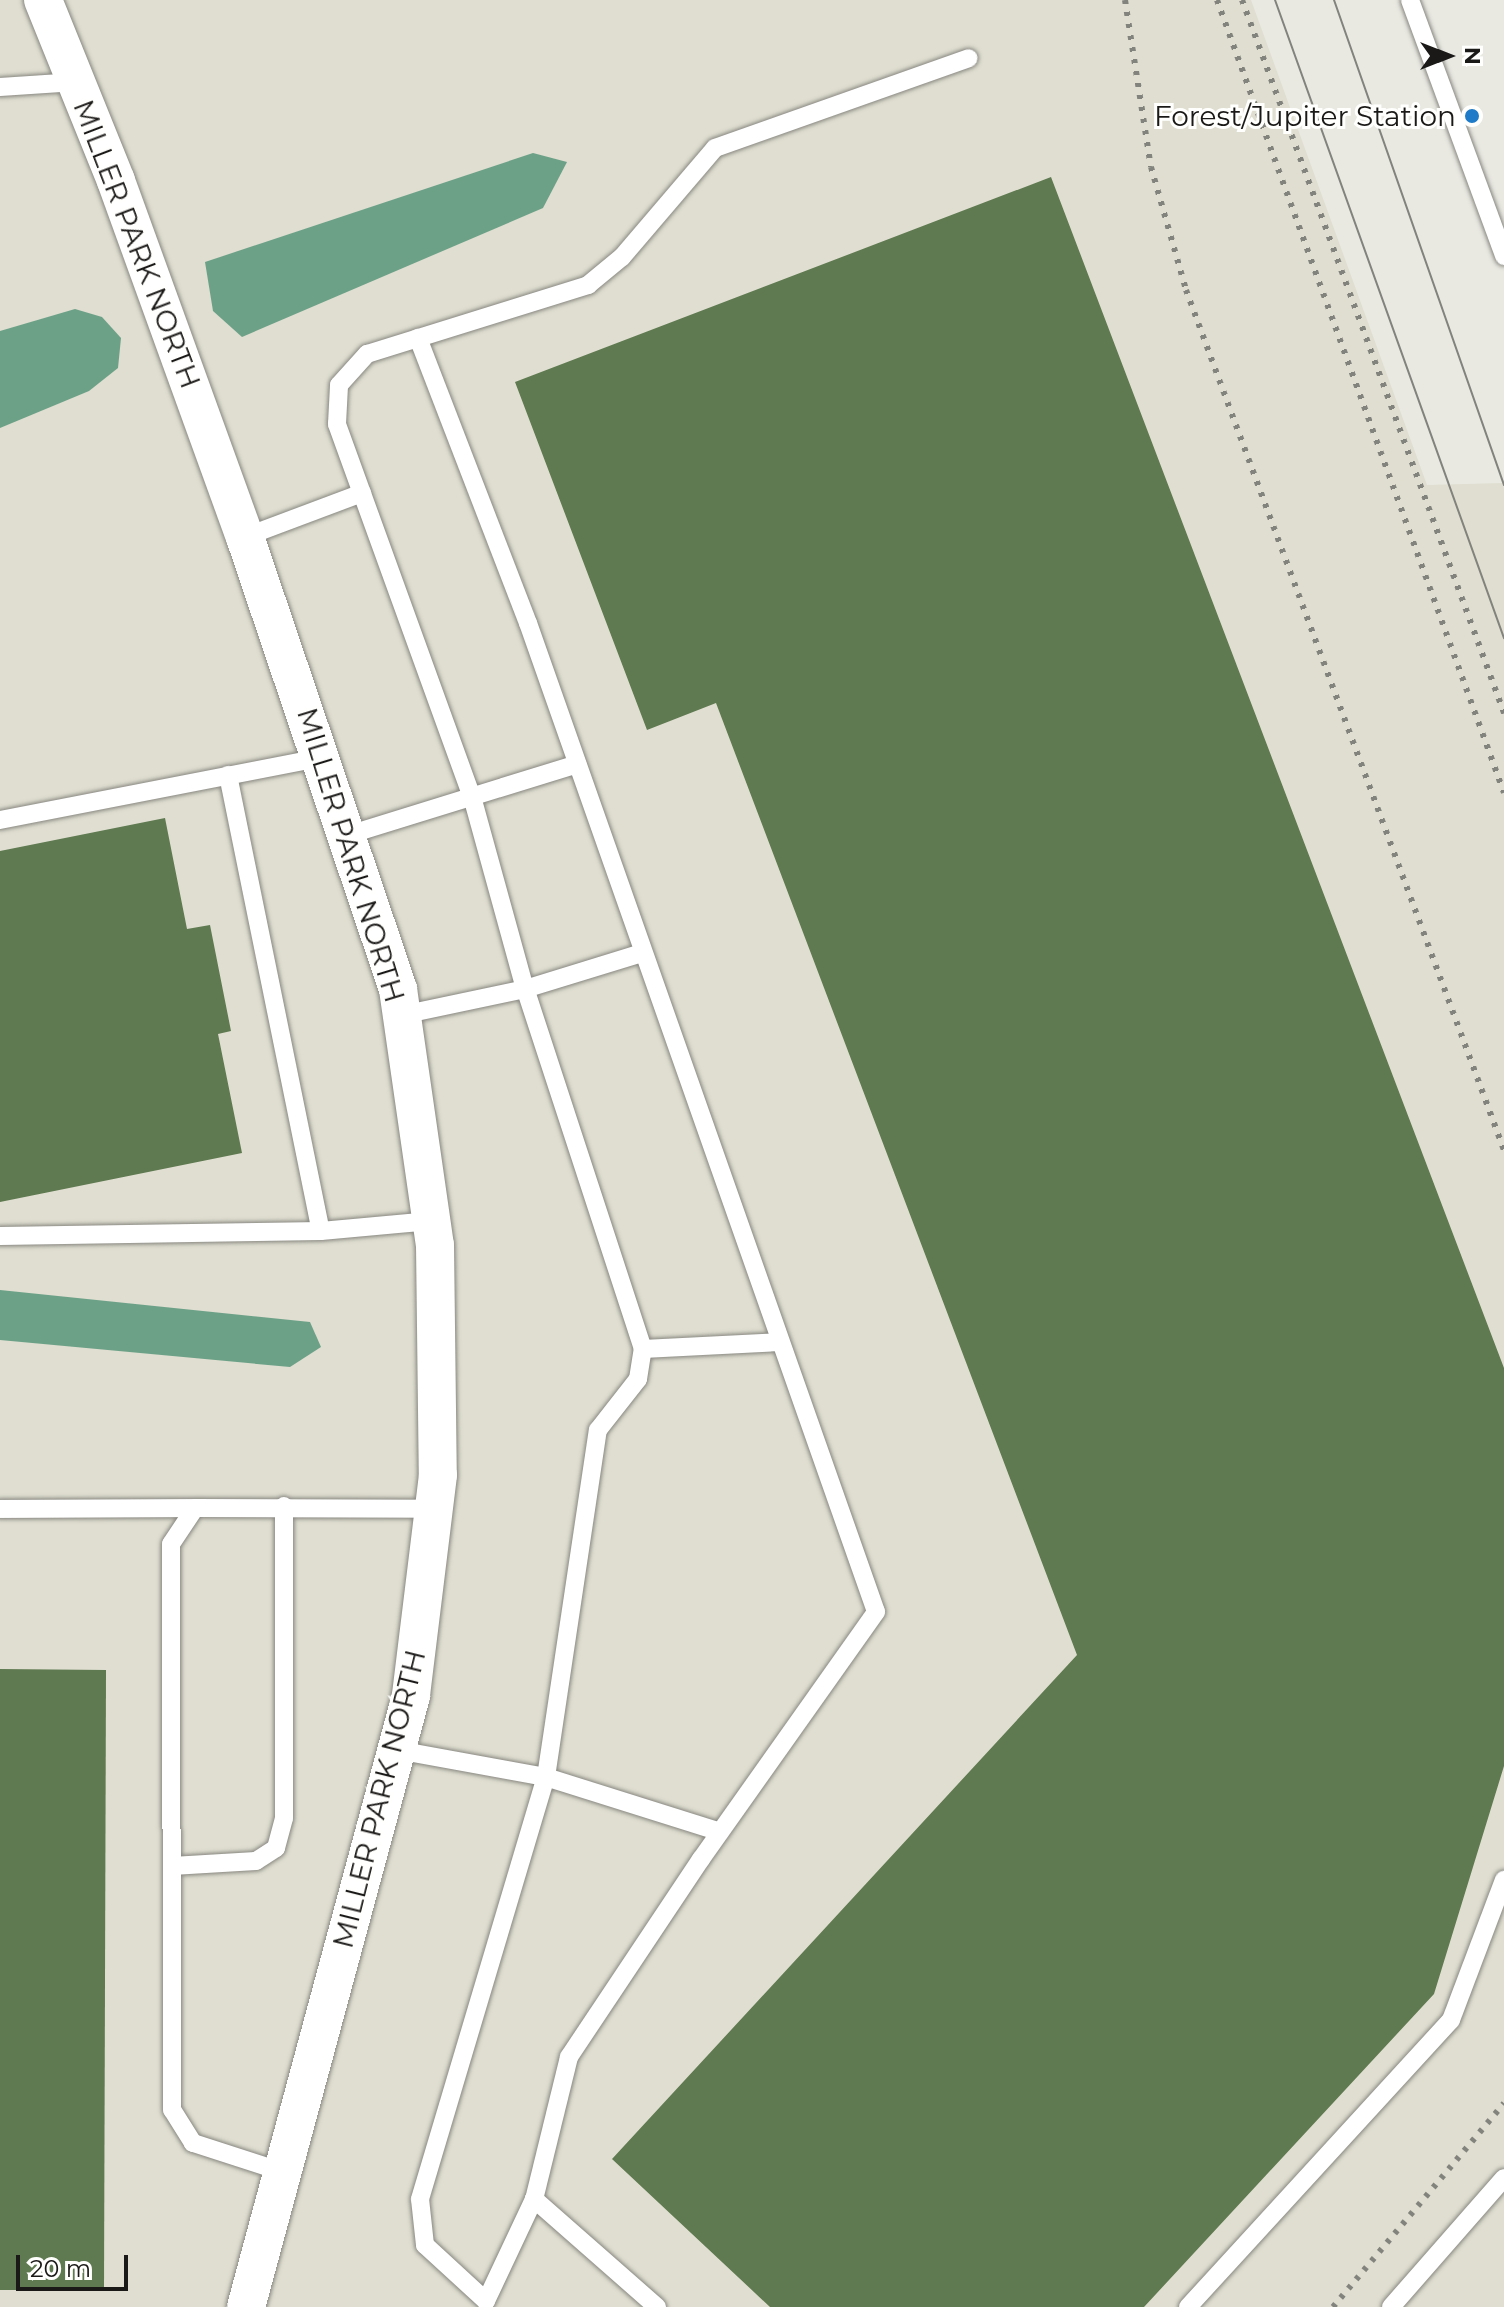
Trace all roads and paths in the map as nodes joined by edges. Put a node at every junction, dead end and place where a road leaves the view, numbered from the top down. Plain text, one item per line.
1 (43, 0) edge
2 (1410, 0) edge
3 (969, 58) dead end
4 (76, 82) junction
5 (0, 87) edge
6 (1504, 256) edge
7 (418, 338) junction
8 (362, 493) junction
9 (245, 537) junction
10 (323, 757) junction
11 (577, 764) junction
12 (228, 775) junction
13 (473, 800) junction
14 (0, 820) edge
15 (348, 835) junction
16 (642, 953) junction
17 (525, 989) junction
18 (402, 1015) junction
19 (431, 1221) junction
20 (321, 1231) junction
21 (0, 1236) edge
22 (779, 1342) junction
23 (643, 1349) junction
24 (284, 1506) junction
25 (195, 1508) junction
26 (0, 1509) edge
27 (434, 1509) junction
28 (397, 1750) junction
29 (546, 1777) junction
30 (720, 1832) junction
31 (172, 1866) junction
32 (1504, 1880) edge
33 (283, 2172) junction
34 (1504, 2178) edge
35 (534, 2199) junction
36 (246, 2307) edge
37 (657, 2307) edge
38 (1188, 2307) edge
39 (1391, 2307) edge

1 - 4 street, MILLER PARK NORTH
2 - 6 lane
3 - 7 lane
4 - 5 lane
4 - 9 street, MILLER PARK NORTH
7 - 8 lane
7 - 11 lane
8 - 9 lane
8 - 13 lane
9 - 10 street, MILLER PARK NORTH
10 - 12 lane
10 - 15 street, MILLER PARK NORTH
11 - 13 lane
11 - 16 lane
12 - 14 lane
12 - 20 lane
13 - 15 lane
13 - 17 lane
15 - 18 street, MILLER PARK NORTH
16 - 17 lane
16 - 22 lane
17 - 18 lane
17 - 23 lane
18 - 19 street, MILLER PARK NORTH
19 - 20 lane
19 - 27 street, MILLER PARK NORTH
20 - 21 lane
22 - 23 lane
22 - 30 lane
23 - 29 lane
24 - 25 lane
24 - 27 lane
24 - 31 lane
25 - 26 lane
25 - 31 lane
27 - 28 street, MILLER PARK NORTH
28 - 29 lane
28 - 33 street, MILLER PARK NORTH
29 - 30 lane
29 - 35 lane
30 - 35 lane
31 - 33 lane
32 - 38 lane
33 - 36 street, MILLER PARK NORTH
34 - 39 lane
35 - 37 lane

